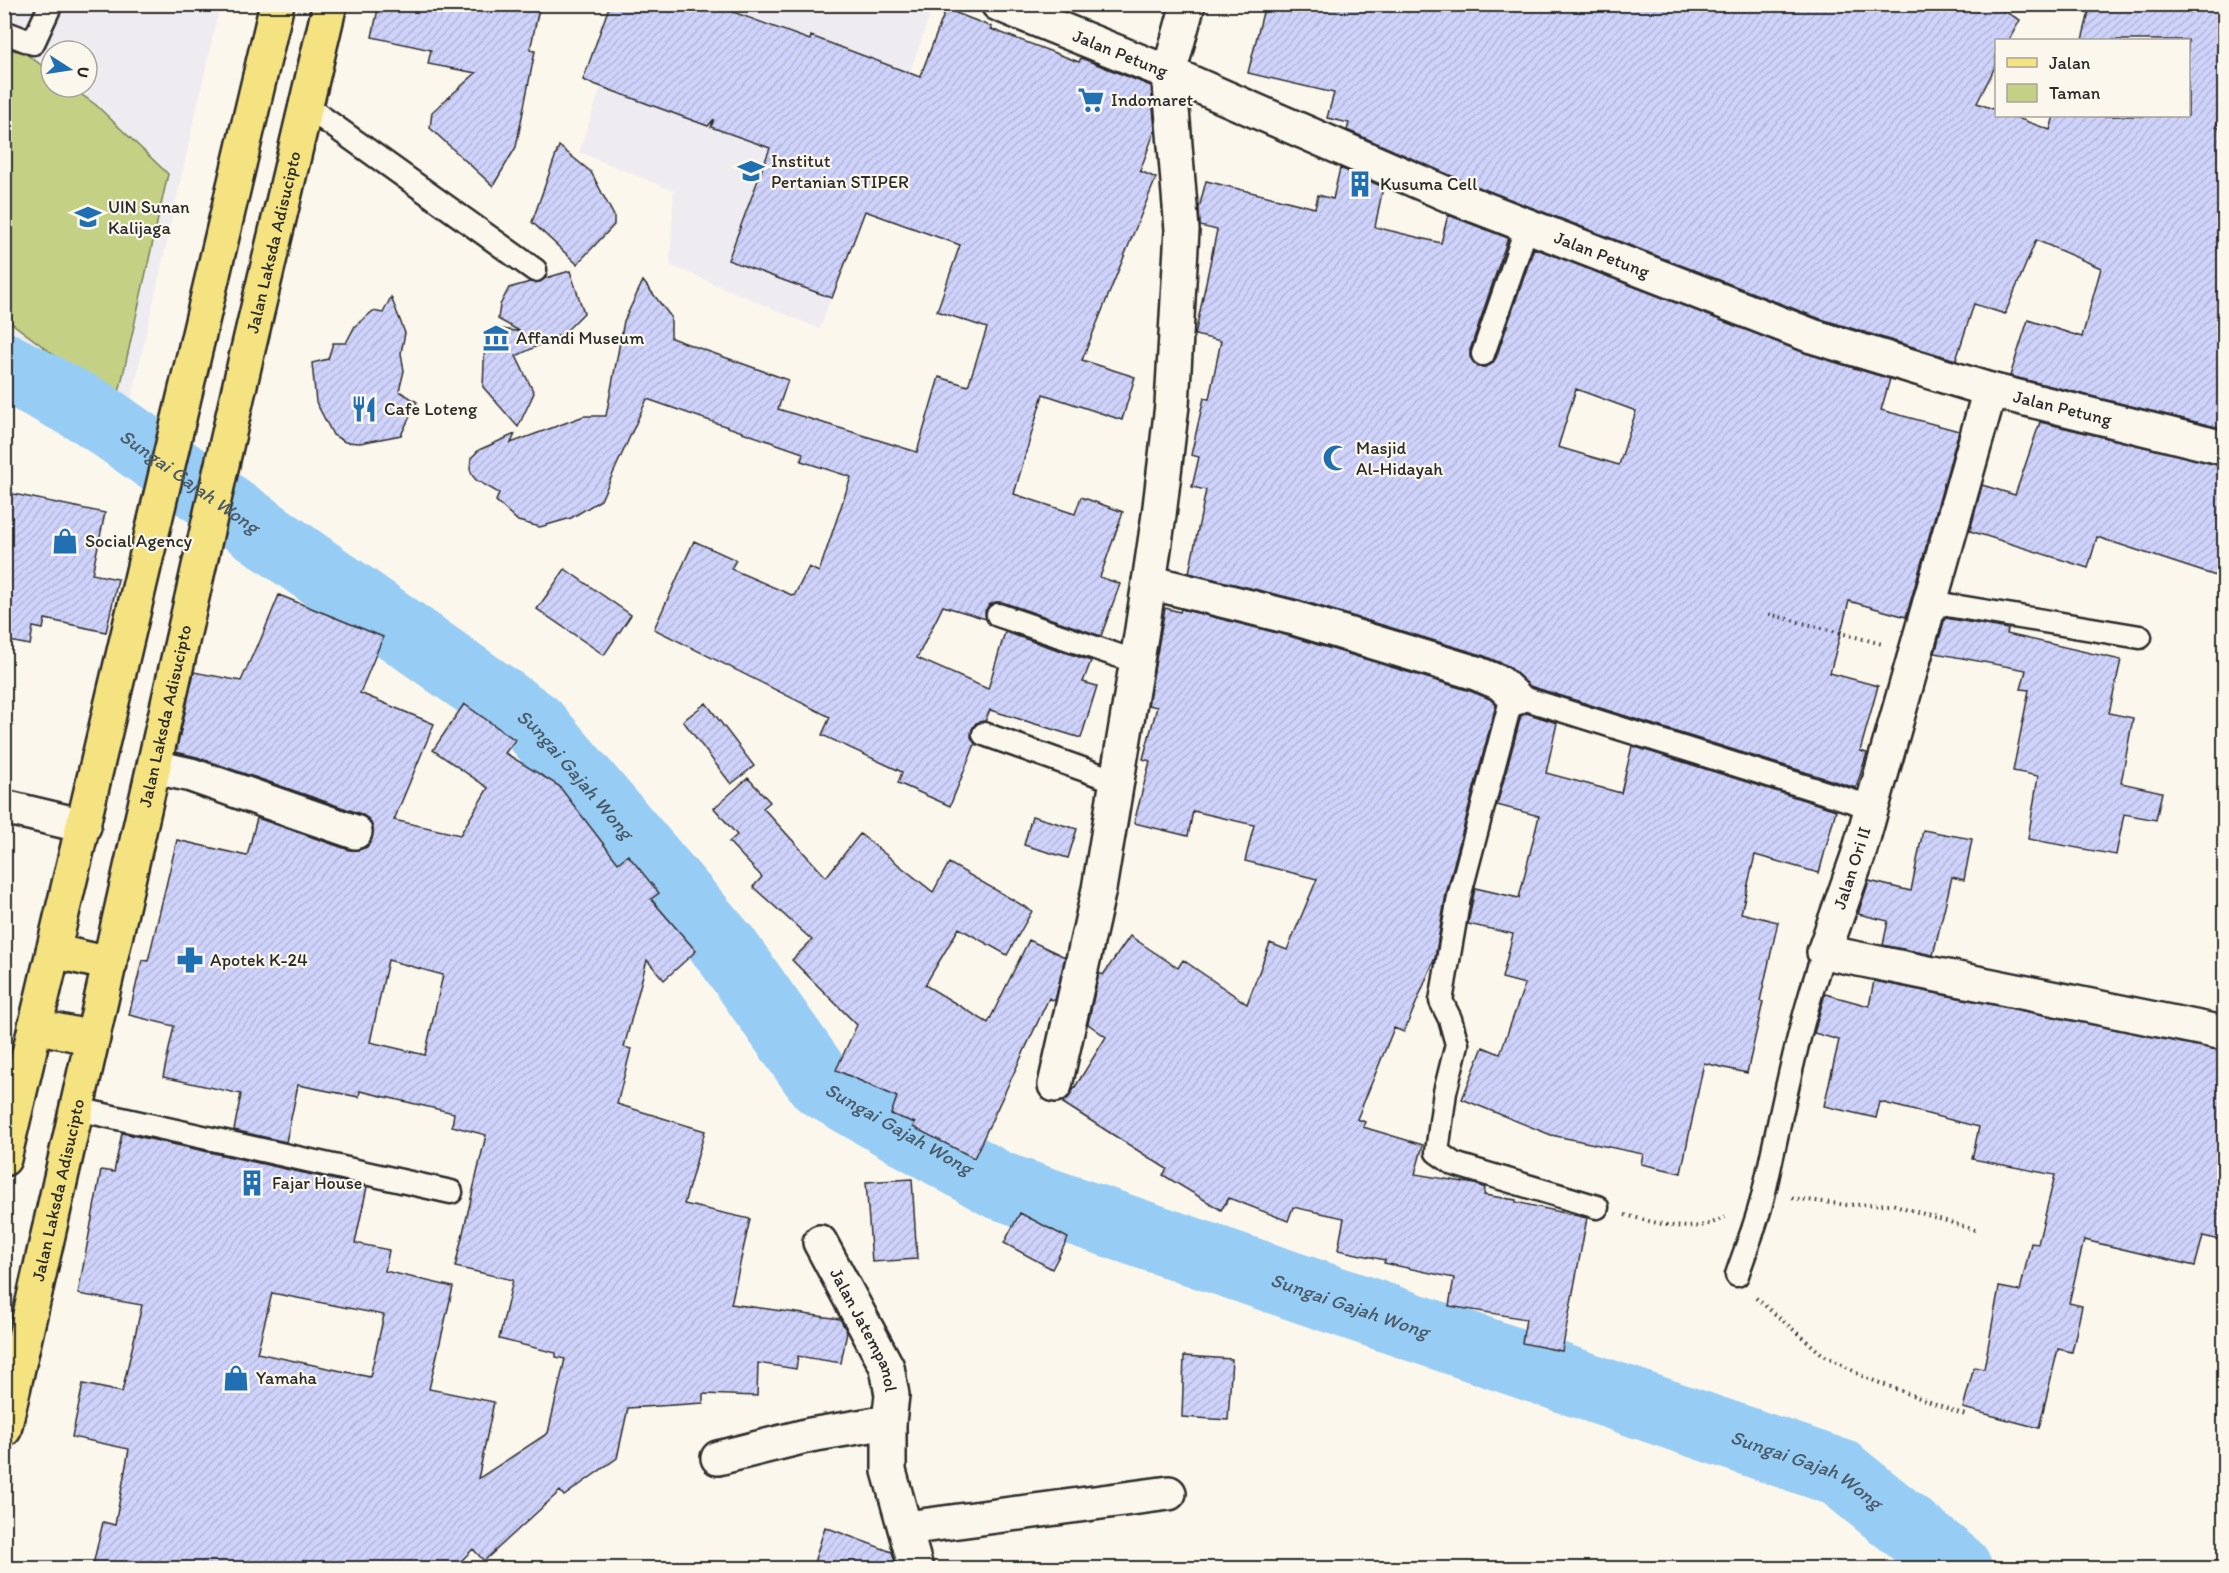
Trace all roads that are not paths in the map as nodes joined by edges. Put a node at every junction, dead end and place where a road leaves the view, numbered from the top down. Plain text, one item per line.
1 (51, 4) edge
2 (277, 4) edge
3 (330, 4) edge
4 (998, 4) edge
5 (1188, 4) edge
6 (4, 32) edge
7 (1169, 73) junction
8 (306, 106) junction
9 (1527, 226) junction
10 (535, 270) dead end
11 (1483, 354) dead end
12 (1990, 390) junction
13 (2224, 448) edge
14 (1149, 582) junction
15 (1929, 602) junction
16 (998, 615) dead end
17 (2140, 637) dead end
18 (1137, 662) junction
19 (1516, 698) junction
20 (984, 734) dead end
21 (155, 766) junction
22 (1116, 781) junction
23 (4, 807) edge
24 (1871, 807) junction
25 (84, 825) junction
26 (355, 832) dead end
27 (53, 951) junction
28 (1824, 952) junction
29 (110, 964) junction
30 (35, 1026) junction
31 (2224, 1033) edge
32 (93, 1038) junction
33 (1055, 1085) dead end
34 (77, 1108) junction
35 (4, 1159) edge
36 (451, 1192) dead end
37 (1597, 1208) road end
38 (820, 1242) dead end
39 (1737, 1275) road end
40 (889, 1422) junction
41 (4, 1430) edge
42 (718, 1458) dead end
43 (1169, 1493) dead end
44 (906, 1528) junction
45 (916, 1569) edge

1 - 6 lane
2 - 25 main road
3 - 8 main road, Jalan Laksda Adisucipto
4 - 7 street, Jalan Petung
5 - 7 street
7 - 9 street, Jalan Petung
7 - 14 street
8 - 10 lane
8 - 21 main road, Jalan Laksda Adisucipto
9 - 11 lane
9 - 12 street, Jalan Petung
12 - 13 street, Jalan Petung
12 - 15 street, Jalan Ori II
14 - 18 street
14 - 19 street
15 - 17 lane
15 - 24 street, Jalan Ori II
16 - 18 lane
18 - 22 street
19 - 24 lane
19 - 37 lane
20 - 22 lane
21 - 26 street
21 - 29 main road, Jalan Laksda Adisucipto
22 - 33 street
23 - 25 street
24 - 28 street, Jalan Ori II
25 - 27 main road
27 - 29 main road
27 - 30 main road
28 - 31 street
28 - 39 lane
29 - 32 main road, Jalan Laksda Adisucipto
30 - 32 main road
30 - 35 main road
32 - 34 main road, Jalan Laksda Adisucipto
34 - 36 lane
34 - 41 main road, Jalan Laksda Adisucipto
38 - 40 street, Jalan Jatempanol
40 - 42 street
40 - 44 street, Jalan Jatempanol
43 - 44 street
44 - 45 street, Jalan Jatempanol

